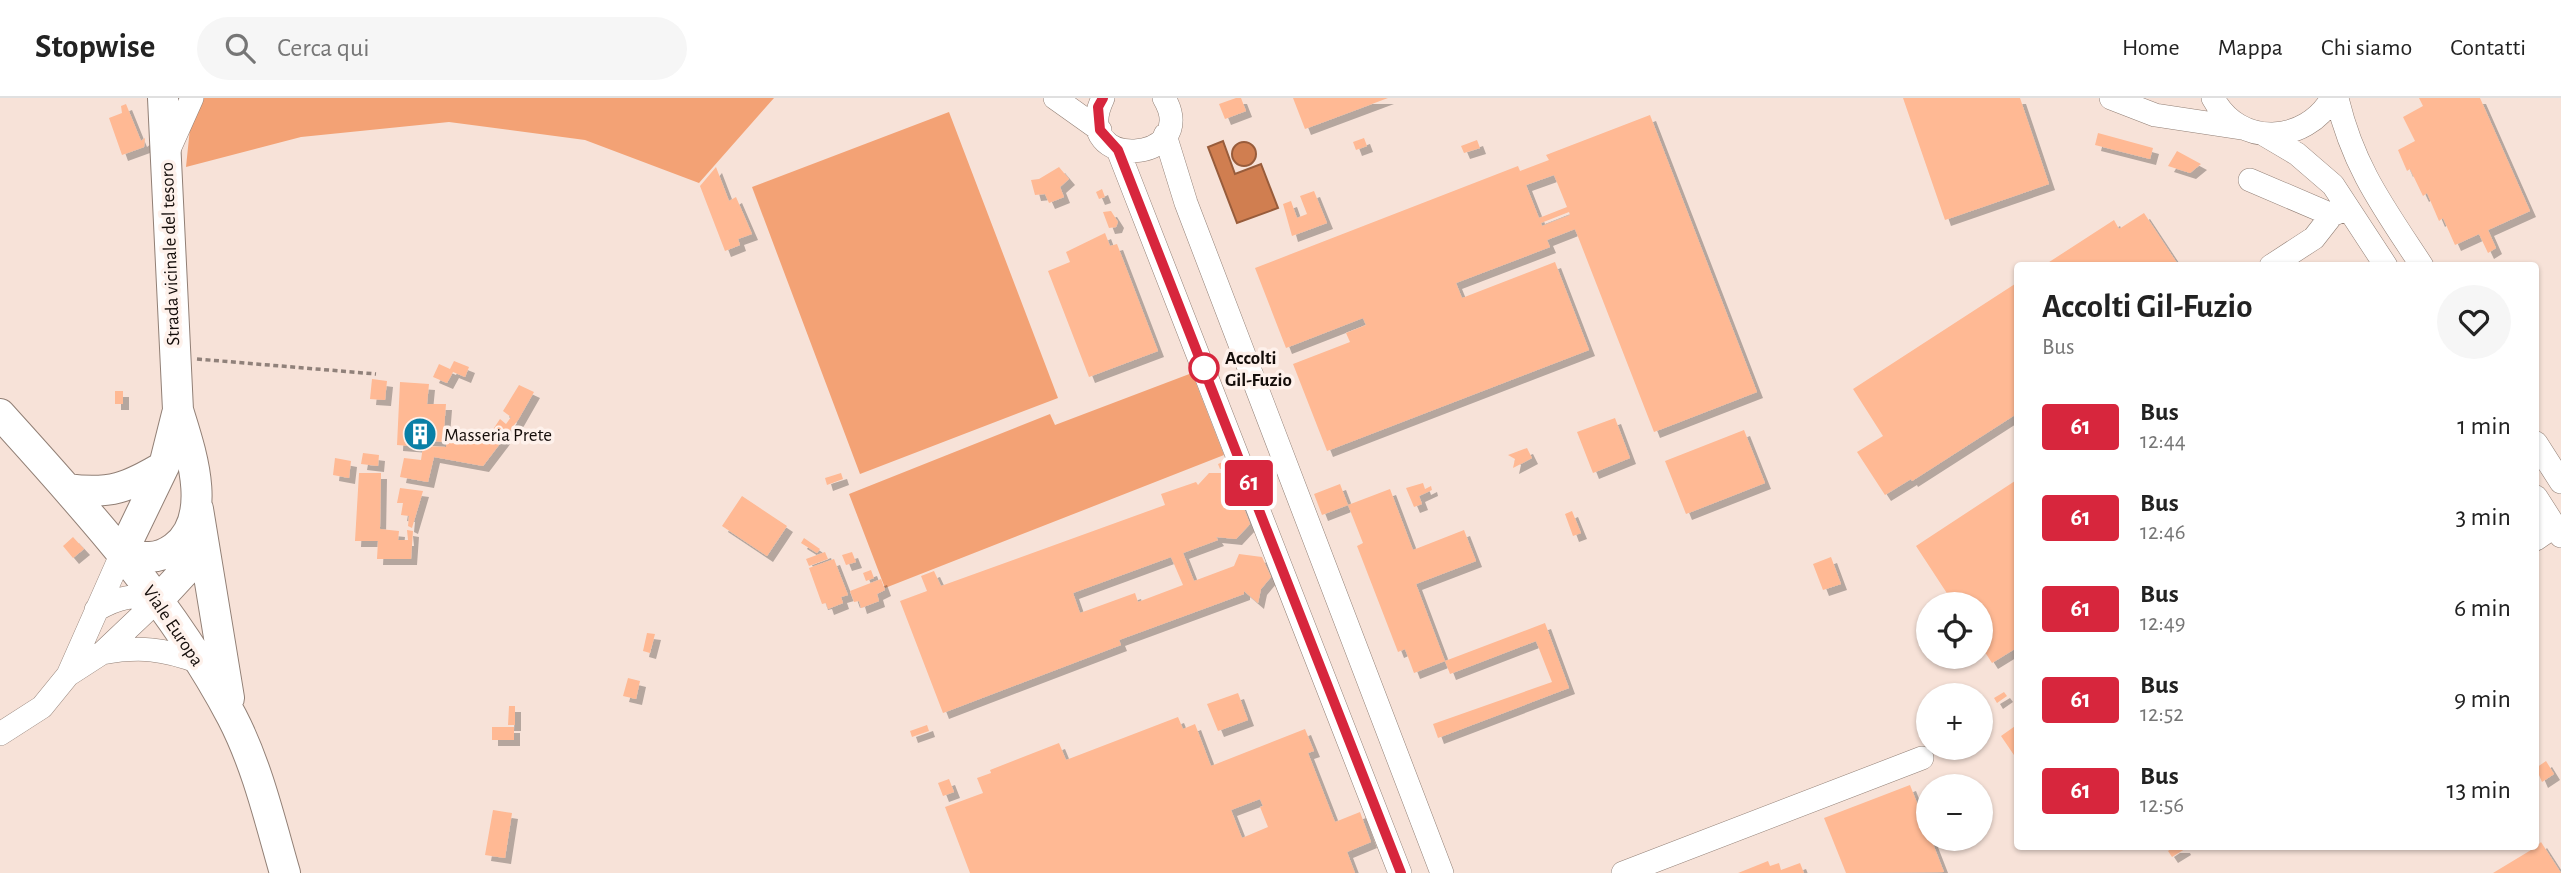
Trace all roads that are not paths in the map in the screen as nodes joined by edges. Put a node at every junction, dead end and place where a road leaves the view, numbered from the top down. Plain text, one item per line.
1 (163, 98) edge
2 (192, 98) edge
3 (1055, 98) edge
4 (1103, 98) edge
5 (1164, 98) edge
6 (2114, 98) edge
7 (2143, 98) edge
8 (2213, 98) edge
9 (2335, 98) edge
10 (2242, 128) junction
11 (1100, 130) junction
12 (1165, 135) junction
13 (2265, 135) junction
14 (1118, 150) junction
15 (165, 159) junction
16 (2250, 180) dead end
17 (2340, 212) junction
18 (2277, 262) edge
19 (2383, 262) edge
20 (2419, 262) edge
21 (178, 410) junction
22 (0, 414) edge
23 (2539, 448) edge
24 (164, 466) junction
25 (2561, 482) edge
26 (68, 489) junction
27 (2539, 502) edge
28 (197, 504) junction
29 (2558, 531) edge
30 (201, 537) junction
31 (2539, 539) edge
32 (122, 553) junction
33 (159, 599) junction
34 (96, 610) junction
35 (102, 653) junction
36 (200, 662) junction
37 (68, 674) junction
38 (233, 719) junction
39 (0, 734) edge
40 (1917, 760) edge
41 (285, 873) edge
42 (1401, 873) edge
43 (1442, 873) edge
44 (1623, 873) edge

1 - 15 main road, Strada vicinale del tesoro
2 - 15 street
3 - 11 street
4 - 11 street
5 - 12 street
6 - 7 street
6 - 10 street
8 - 10 street
9 - 13 street
9 - 20 street
10 - 13 street
11 - 14 street
12 - 14 street
12 - 43 street
13 - 17 street
14 - 42 street
15 - 21 main road, Strada vicinale del tesoro
16 - 17 street
17 - 18 street
17 - 19 street
21 - 24 main road
21 - 28 main road
22 - 26 main road, Viale Europa
23 - 25 street
24 - 26 main road
24 - 32 main road
26 - 32 main road, Viale Europa
27 - 29 street
28 - 30 main road
28 - 32 main road
29 - 31 street
30 - 33 main road
30 - 38 main road
32 - 33 main road, Viale Europa
32 - 34 street
33 - 34 street
33 - 35 street
33 - 36 main road, Viale Europa
34 - 37 street
35 - 36 street
35 - 37 street
36 - 38 main road, Viale Europa
37 - 39 street
38 - 41 main road, Viale Europa
40 - 44 street

